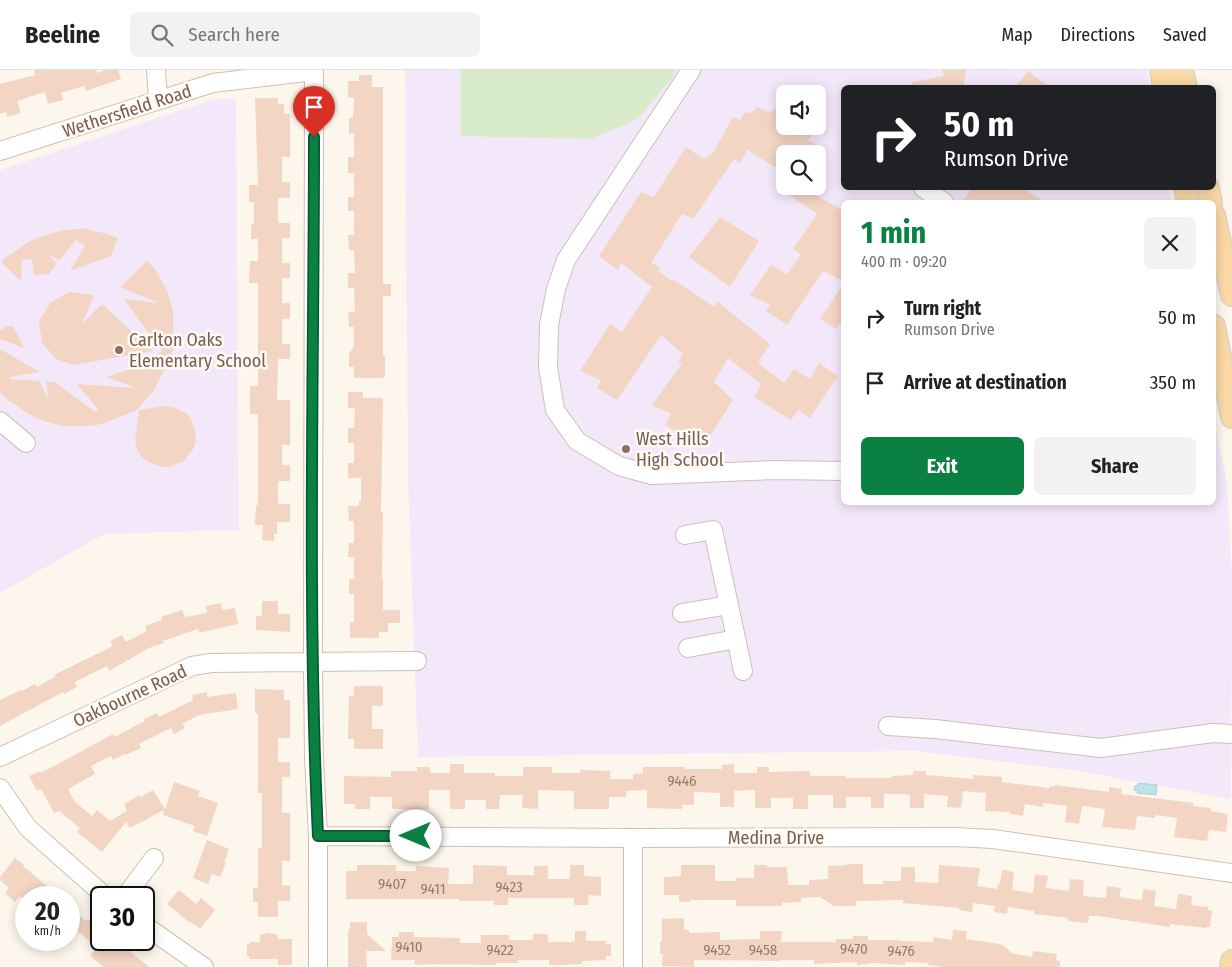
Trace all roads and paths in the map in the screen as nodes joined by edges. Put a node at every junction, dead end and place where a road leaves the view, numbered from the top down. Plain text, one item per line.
1 (156, 70) edge
2 (314, 70) edge
3 (691, 70) edge
4 (1161, 70) edge
5 (1182, 70) edge
6 (1164, 85) edge
7 (1185, 85) edge
8 (158, 100) junction
9 (0, 151) edge
10 (926, 190) edge
11 (941, 200) edge
12 (1216, 224) edge
13 (1232, 295) edge
14 (1216, 335) edge
15 (1223, 366) edge
16 (1232, 418) edge
17 (0, 421) edge
18 (26, 442) dead end
19 (841, 472) edge
20 (685, 535) dead end
21 (729, 605) junction
22 (682, 613) dead end
23 (736, 639) junction
24 (688, 648) dead end
25 (417, 661) dead end
26 (313, 663) junction
27 (743, 671) dead end
28 (888, 726) dead end
29 (1232, 734) edge
30 (0, 757) edge
31 (0, 788) edge
32 (318, 836) junction
33 (633, 838) junction
34 (154, 858) dead end
35 (1232, 872) edge
36 (93, 886) edge
37 (133, 886) edge
38 (155, 933) edge
39 (1232, 961) edge
40 (204, 967) edge
41 (318, 967) edge
42 (633, 967) edge
43 (1231, 967) edge

1 - 8 street
2 - 8 street, Wethersfield Road
2 - 26 street
3 - 19 street
4 - 6 main road
5 - 7 main road
8 - 9 street, Wethersfield Road
10 - 11 street
12 - 13 main road
14 - 15 main road
15 - 16 main road
17 - 18 street
20 - 21 street
21 - 22 street
21 - 23 street
23 - 24 street
23 - 27 street
25 - 26 street, Oakbourne Road
26 - 30 street, Oakbourne Road
26 - 32 street
28 - 29 street
31 - 36 street
32 - 33 street, Medina Drive
32 - 41 street
33 - 35 street, Medina Drive
33 - 42 street
34 - 37 street
38 - 40 street
39 - 43 main road

